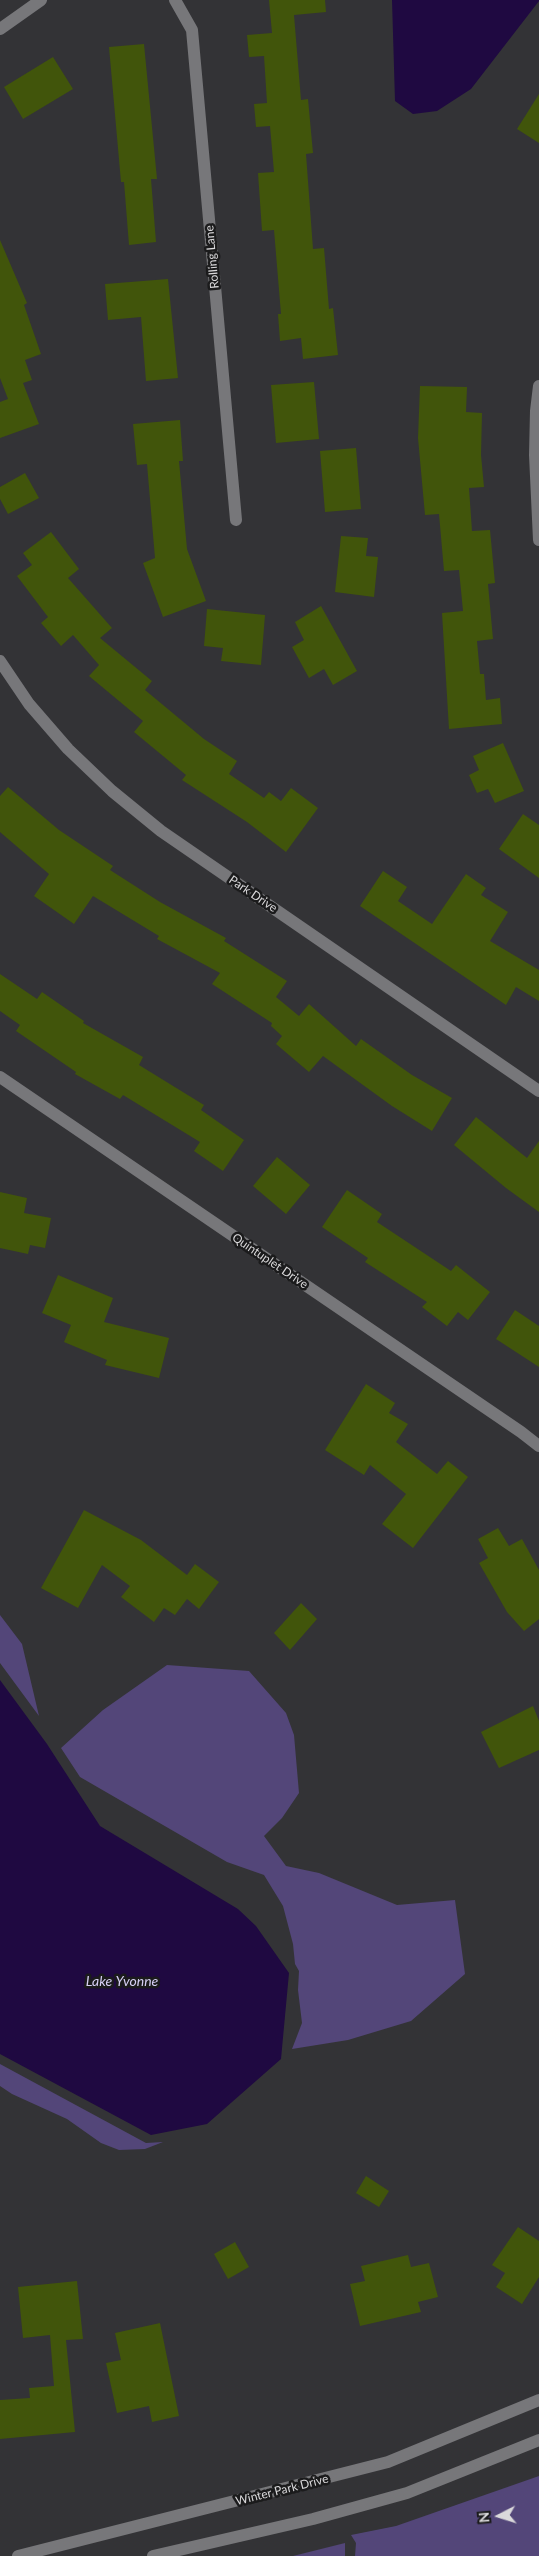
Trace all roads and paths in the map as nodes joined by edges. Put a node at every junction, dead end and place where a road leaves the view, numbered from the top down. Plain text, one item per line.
1 (40, 0) edge
2 (175, 0) edge
3 (0, 29) edge
4 (539, 386) edge
5 (236, 520) dead end
6 (539, 540) edge
7 (0, 661) edge
8 (0, 1076) edge
9 (539, 1091) edge
10 (539, 1446) edge
11 (539, 2400) edge
12 (539, 2440) edge
13 (56, 2552) edge
14 (18, 2556) edge
15 (153, 2556) edge

1 - 3 street
2 - 5 street, Rolling Lane
4 - 6 street
7 - 9 street, Park Drive
8 - 10 street, Quintuplet Drive
11 - 13 street, Winter Park Drive
12 - 15 street
13 - 14 street, Winter Park Drive

